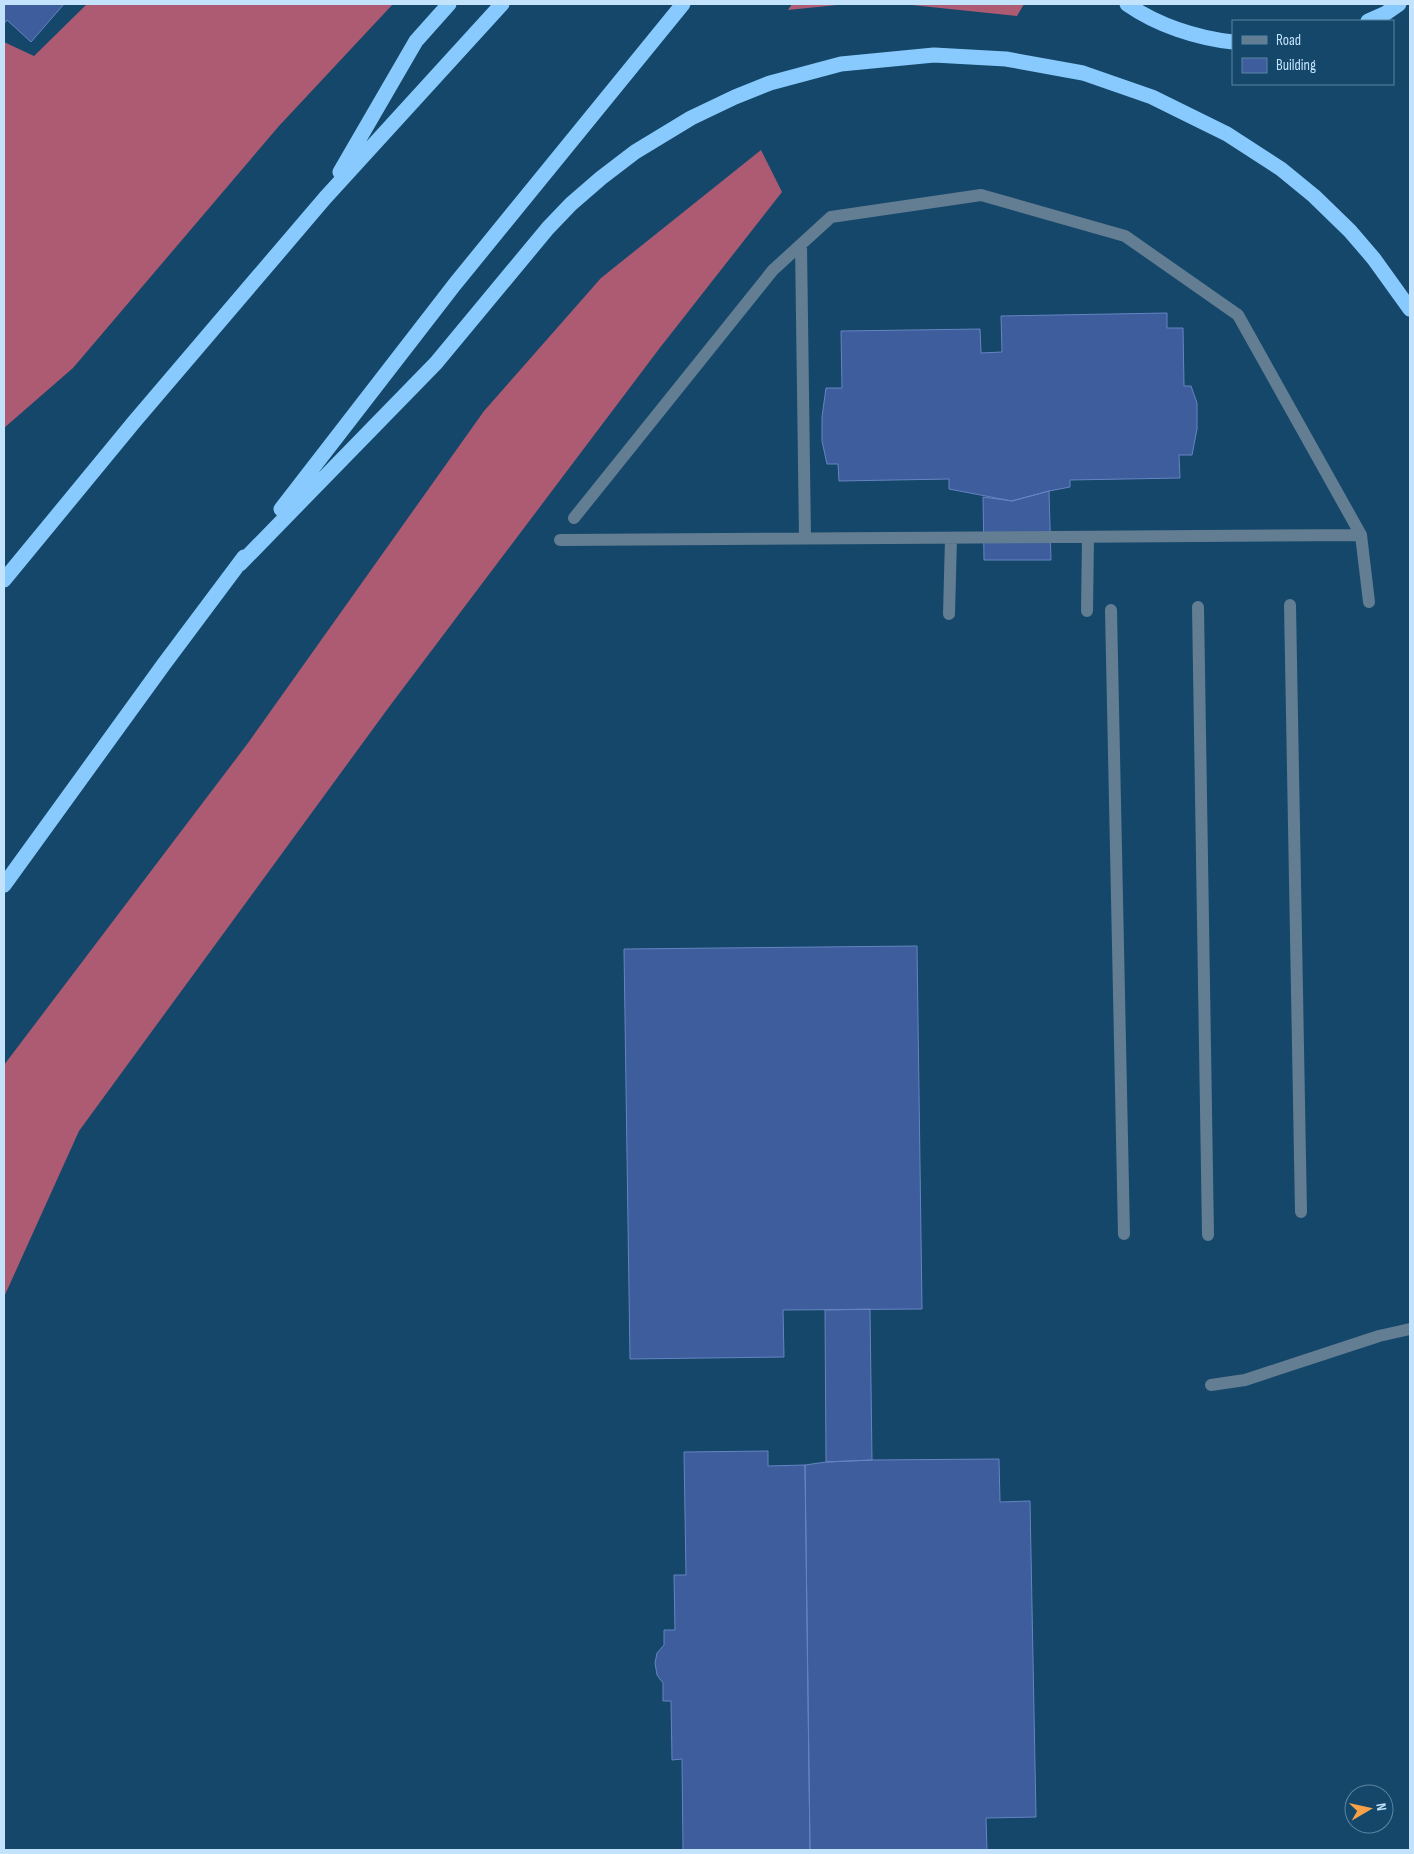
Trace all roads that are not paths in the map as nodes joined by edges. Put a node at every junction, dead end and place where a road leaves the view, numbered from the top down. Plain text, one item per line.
1 (449, 4) edge
2 (502, 4) edge
3 (683, 4) edge
4 (1126, 4) edge
5 (1398, 4) edge
6 (1370, 20) edge
7 (1232, 42) edge
8 (325, 198) junction
9 (801, 245) junction
10 (1410, 309) edge
11 (574, 518) dead end
12 (1361, 535) junction
13 (1088, 537) junction
14 (805, 538) junction
15 (951, 538) junction
16 (560, 540) dead end
17 (240, 564) junction
18 (4, 580) edge
19 (1369, 602) dead end
20 (1290, 605) dead end
21 (1198, 607) dead end
22 (1111, 610) dead end
23 (1087, 611) dead end
24 (949, 614) dead end
25 (4, 885) edge
26 (1301, 1212) dead end
27 (1124, 1234) dead end
28 (1208, 1235) dead end
29 (1410, 1329) edge
30 (1211, 1386) dead end

1 - 8 highway
2 - 8 highway
3 - 17 highway
4 - 7 highway
5 - 6 highway
8 - 18 highway
9 - 11 lane
9 - 12 lane
9 - 14 lane
10 - 17 highway
12 - 13 lane
12 - 19 lane
13 - 15 lane
13 - 23 lane
14 - 15 lane
14 - 16 lane
15 - 24 lane
17 - 25 highway
20 - 26 lane
21 - 28 lane
22 - 27 lane
29 - 30 lane

